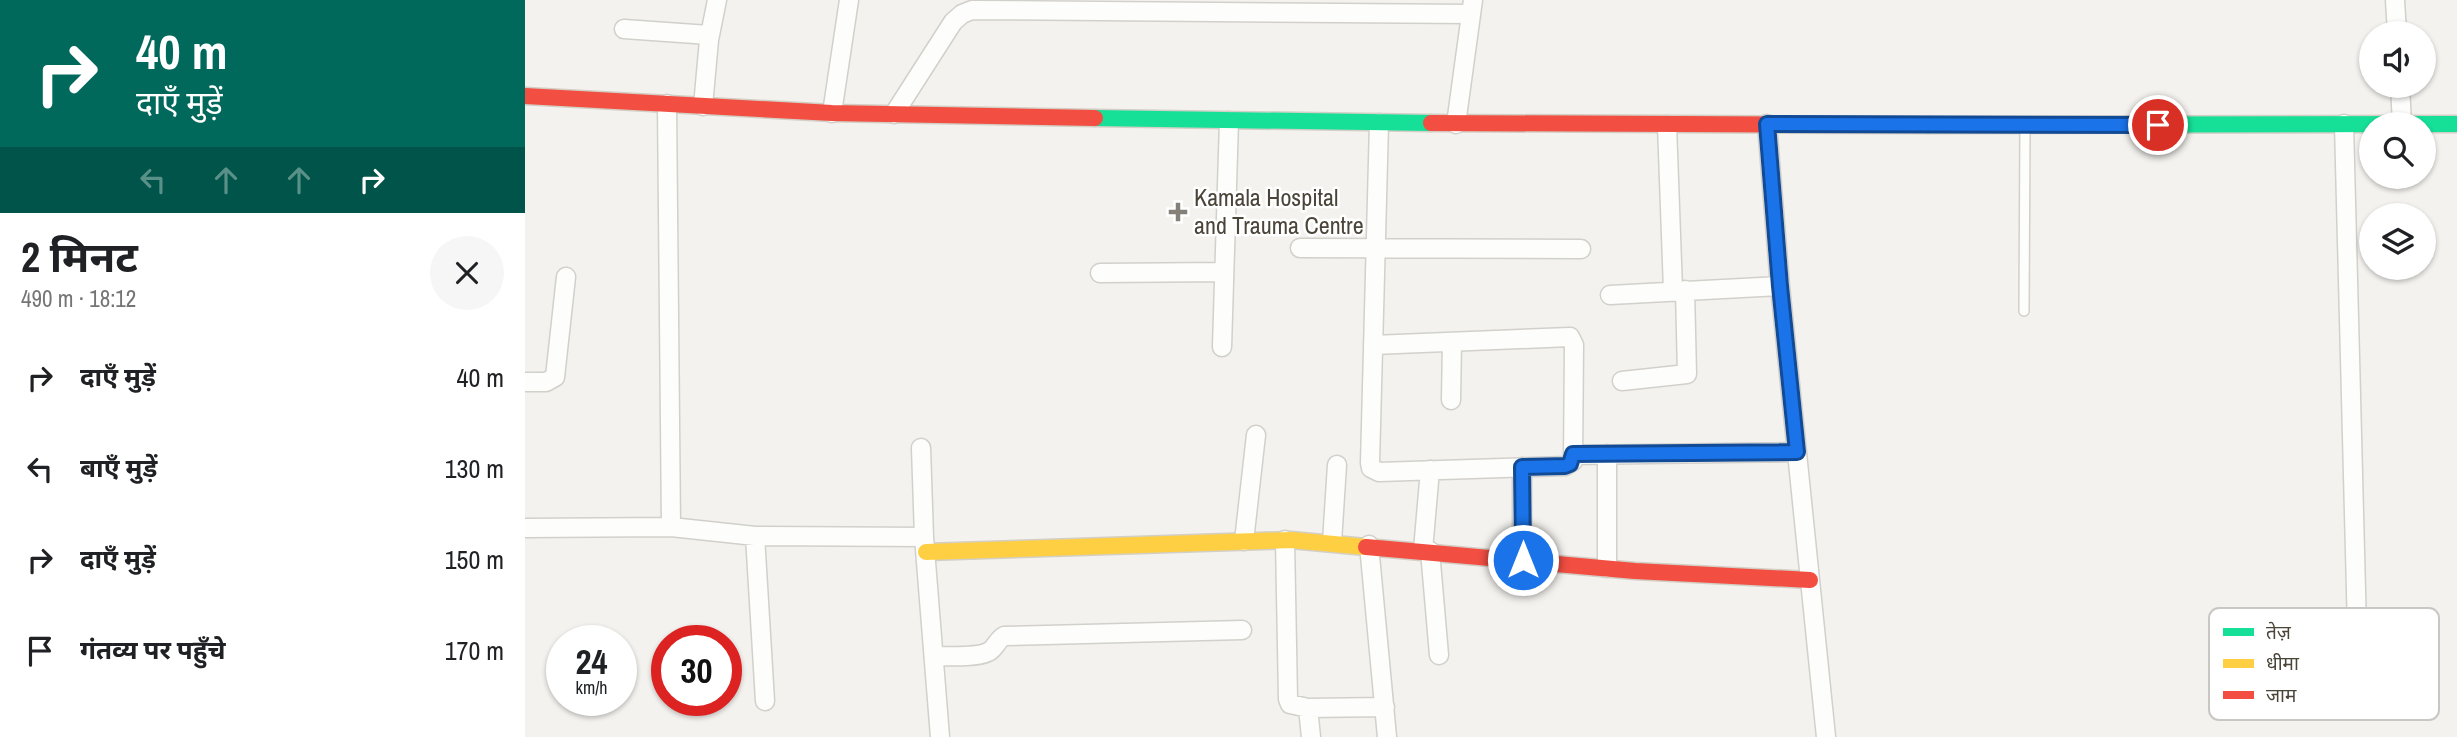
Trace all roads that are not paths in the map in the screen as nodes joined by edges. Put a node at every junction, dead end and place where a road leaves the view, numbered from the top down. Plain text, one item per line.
1 (717, 0) edge
2 (849, 0) edge
3 (976, 0) edge
4 (2395, 0) edge
5 (1236, 6) edge
6 (1402, 7) edge
7 (1472, 7) edge
8 (962, 14) junction
9 (2396, 21) edge
10 (624, 29) dead end
11 (709, 35) junction
12 (525, 96) edge
13 (667, 104) junction
14 (702, 106) junction
15 (831, 113) junction
16 (894, 114) junction
17 (1229, 121) junction
18 (1379, 123) junction
19 (1456, 124) junction
20 (1767, 124) junction
21 (2344, 124) junction
22 (2359, 124) edge
23 (2436, 124) edge
24 (2457, 124) edge
25 (1667, 125) junction
26 (2025, 125) junction
27 (1300, 248) dead end
28 (1376, 248) junction
29 (1581, 249) dead end
30 (1224, 272) junction
31 (1100, 274) dead end
32 (566, 278) dead end
33 (1780, 286) junction
34 (1679, 290) junction
35 (1610, 295) dead end
36 (2024, 311) dead end
37 (1452, 342) junction
38 (1373, 345) junction
39 (1222, 347) dead end
40 (1622, 381) dead end
41 (525, 382) edge
42 (1451, 400) dead end
43 (1256, 435) dead end
44 (921, 448) dead end
45 (1797, 452) junction
46 (1573, 454) junction
47 (1607, 454) junction
48 (1337, 465) dead end
49 (1522, 467) junction
50 (1430, 470) junction
51 (671, 527) junction
52 (525, 528) edge
53 (755, 536) junction
54 (1285, 540) junction
55 (1244, 541) junction
56 (1332, 542) junction
57 (925, 545) junction
58 (1369, 545) junction
59 (1426, 551) junction
60 (1523, 560) junction
61 (1607, 568) junction
62 (1810, 580) junction
63 (2356, 608) edge
64 (1242, 630) dead end
65 (1439, 655) dead end
66 (934, 656) junction
67 (765, 701) dead end
68 (1385, 707) junction
69 (1308, 708) junction
70 (940, 737) edge
71 (1311, 737) edge
72 (1387, 737) edge
73 (1826, 737) edge

1 - 11 street
2 - 15 street
3 - 8 street
4 - 9 street
5 - 6 street
5 - 8 street
6 - 7 street
7 - 19 street
8 - 16 street
10 - 11 street
11 - 14 street
12 - 13 main road
13 - 14 main road
13 - 51 street
14 - 15 main road
15 - 16 main road
16 - 17 main road
17 - 18 main road
17 - 30 street
18 - 19 main road
18 - 28 street
19 - 25 main road
20 - 25 main road
20 - 26 main road
20 - 33 street
21 - 22 main road
21 - 26 main road
21 - 63 street
23 - 24 main road
25 - 34 street
26 - 36 lane
27 - 28 street
28 - 29 street
28 - 38 street
30 - 31 street
30 - 39 street
32 - 41 street
33 - 34 street
33 - 45 street
34 - 35 street
34 - 40 street
37 - 38 street
37 - 42 street
37 - 46 street
38 - 50 street
43 - 55 street
44 - 57 street
45 - 47 street
45 - 62 street
46 - 47 street
46 - 49 street
47 - 61 street
48 - 56 street
49 - 50 street
49 - 60 street
50 - 59 street
51 - 52 street
51 - 53 street
53 - 57 street
53 - 67 street
54 - 55 main road
54 - 56 main road
54 - 69 street
55 - 57 main road
56 - 58 main road
57 - 66 street
58 - 59 main road
58 - 68 street
59 - 60 main road
59 - 65 street
60 - 61 main road
61 - 62 main road
62 - 73 street
64 - 66 street
66 - 70 street
68 - 69 street
68 - 72 street
69 - 71 street

